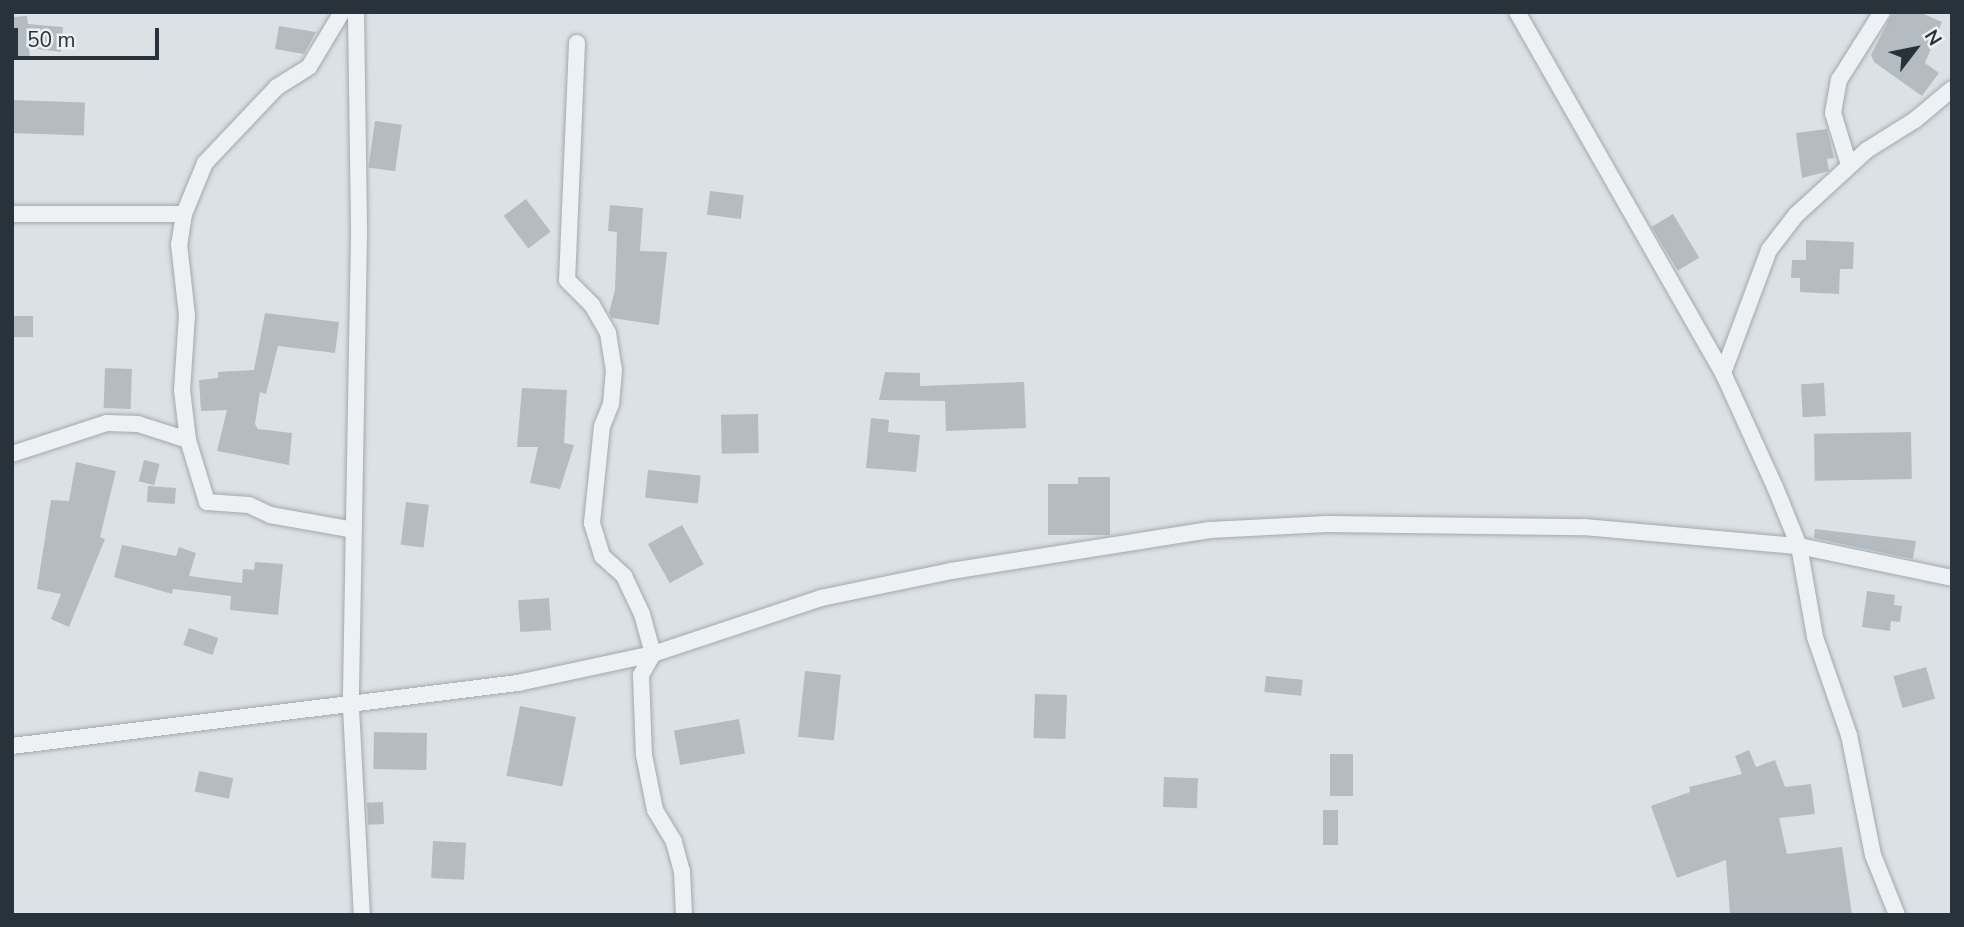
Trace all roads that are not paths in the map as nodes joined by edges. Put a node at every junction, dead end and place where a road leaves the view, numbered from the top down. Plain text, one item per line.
1 (342, 12) edge
2 (356, 12) edge
3 (1517, 12) edge
4 (1882, 12) edge
5 (577, 43) dead end
6 (1952, 89) edge
7 (1849, 165) junction
8 (12, 214) edge
9 (184, 214) junction
10 (1724, 373) junction
11 (188, 440) junction
12 (12, 454) edge
13 (354, 530) junction
14 (1799, 546) junction
15 (1952, 578) edge
16 (653, 654) junction
17 (351, 708) junction
18 (12, 746) edge
19 (362, 915) edge
20 (684, 915) edge
21 (1897, 915) edge

1 - 9 street
2 - 13 street
3 - 10 street
4 - 7 street
5 - 16 street
6 - 7 street
7 - 10 street
8 - 9 street
9 - 11 street
10 - 14 street
11 - 12 street
11 - 13 street
13 - 17 street
14 - 15 street
14 - 16 street
14 - 21 street
16 - 17 street
16 - 20 street
17 - 18 street
17 - 19 street

